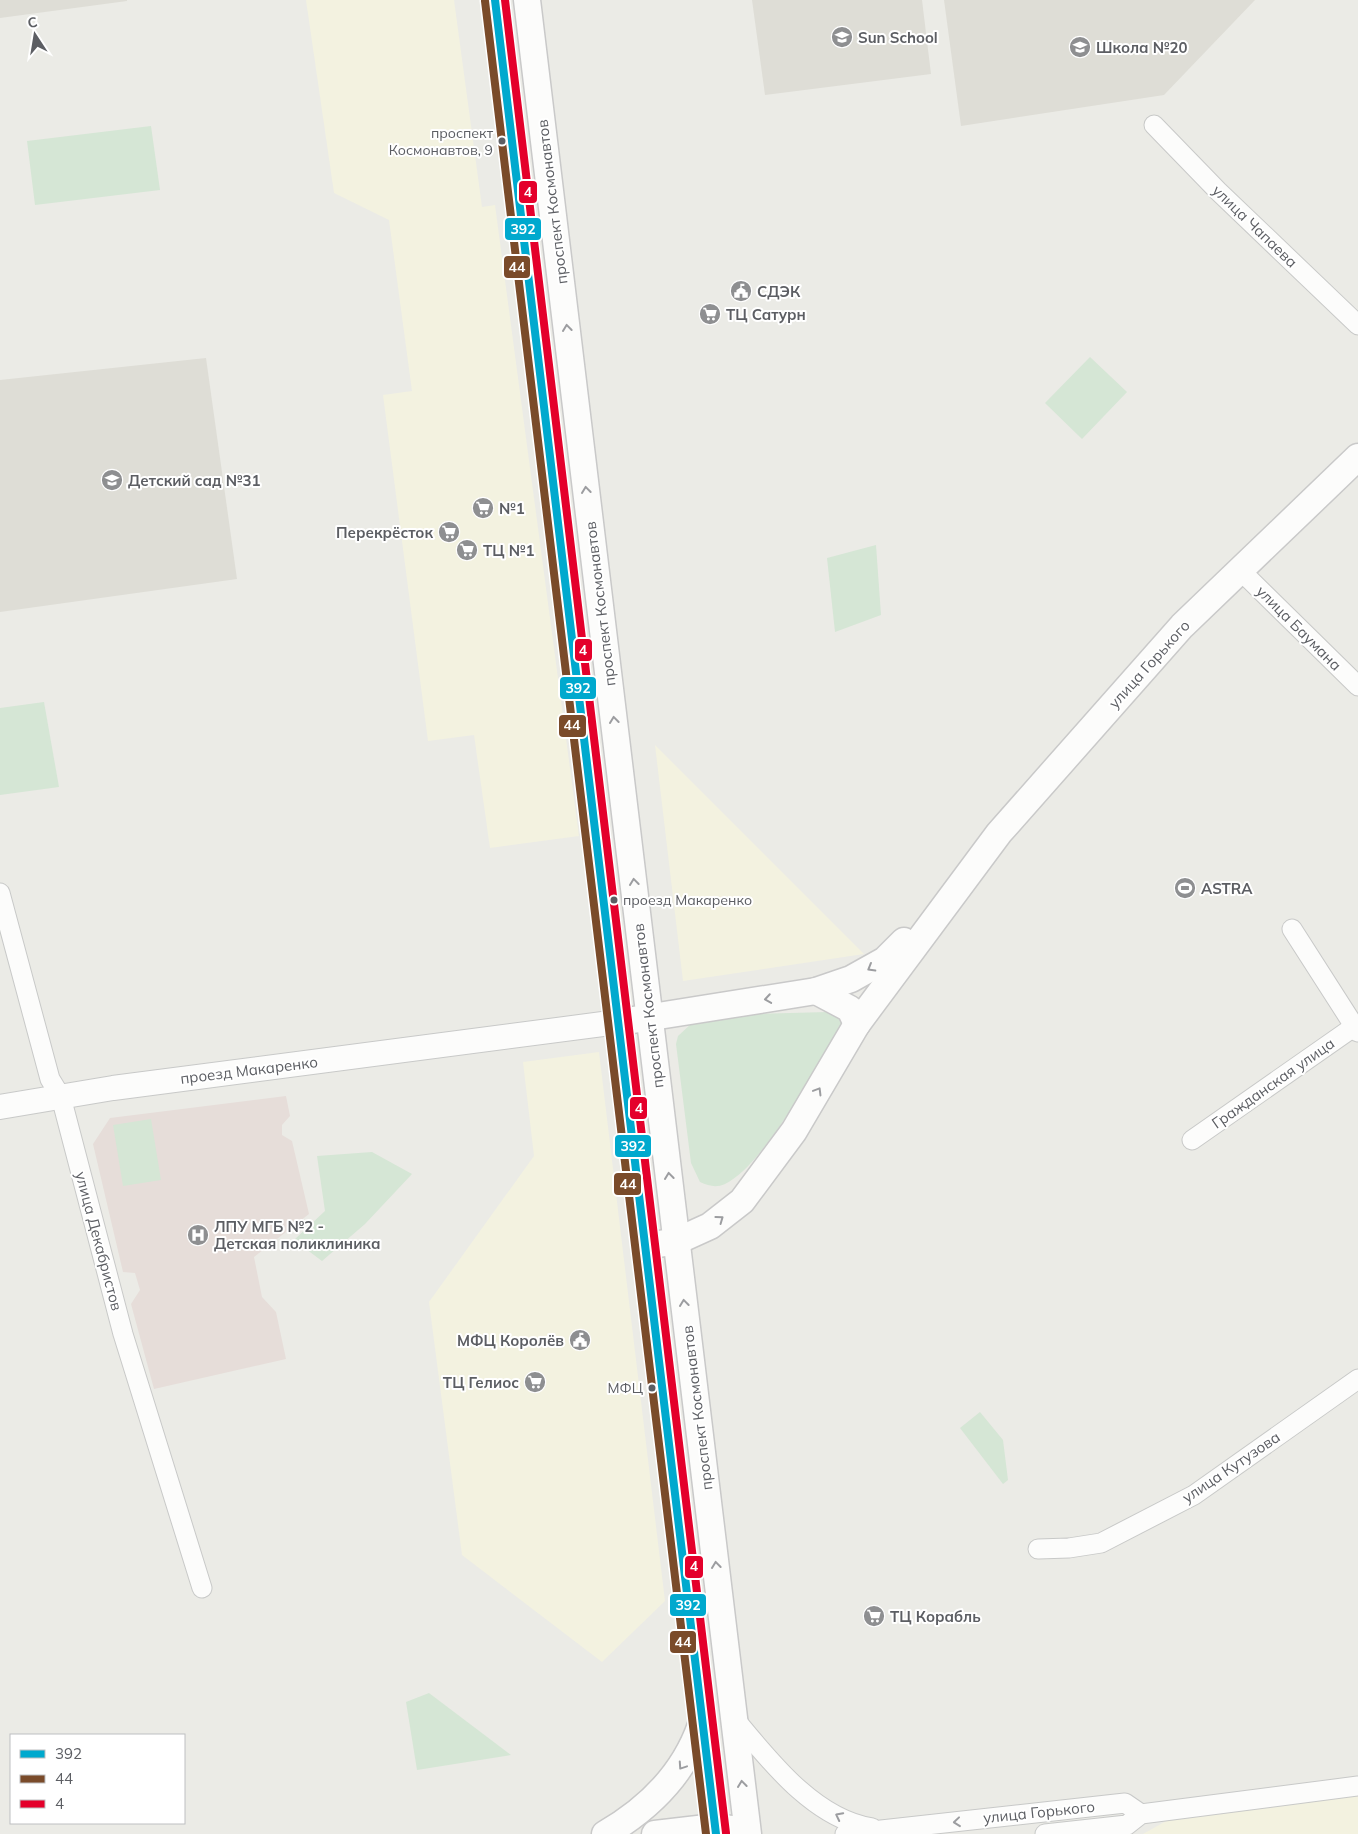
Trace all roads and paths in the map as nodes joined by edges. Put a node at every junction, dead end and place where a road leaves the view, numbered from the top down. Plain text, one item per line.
1 (495, 0) edge
2 (527, 0) edge
3 (1154, 125) dead end
4 (1358, 326) edge
5 (1358, 457) edge
6 (1240, 570) junction
7 (1358, 686) edge
8 (958, 887) junction
9 (0, 893) edge
10 (1292, 929) dead end
11 (816, 991) junction
12 (650, 1017) junction
13 (618, 1022) junction
14 (857, 1024) junction
15 (1356, 1029) edge
16 (61, 1097) junction
17 (0, 1107) edge
18 (1192, 1140) dead end
19 (677, 1241) junction
20 (645, 1246) junction
21 (1358, 1378) edge
22 (1038, 1549) dead end
23 (202, 1588) dead end
24 (734, 1718) junction
25 (702, 1722) junction
26 (1358, 1786) edge
27 (1141, 1814) junction
28 (715, 1830) edge
29 (886, 1830) junction
30 (752, 1833) edge
31 (605, 1834) edge
32 (655, 1834) edge
33 (845, 1834) edge
34 (1045, 1834) edge

1 - 13 main road
12 -> 2 main road, проспект Космонавтов
3 - 4 street, улица Чапаева
5 - 6 main road, улица Горького
6 - 7 street, улица Баумана
6 - 8 main road, улица Горького
8 -> 11 main road
8 - 14 main road
9 - 16 street, улица Декабристов
10 - 15 street
11 -> 12 main road
11 - 14 main road
12 - 13 main road
19 -> 12 main road, проспект Космонавтов
13 - 16 street, проезд Макаренко
13 - 20 main road
19 -> 14 main road
15 - 18 street, Гражданская улица
16 - 17 street, проезд Макаренко
16 - 23 street, улица Декабристов
19 - 20 main road
24 -> 19 main road, проспект Космонавтов
20 - 25 main road
21 - 22 street, улица Кутузова
29 -> 24 street
30 -> 24 main road, проспект Космонавтов
25 - 28 main road
25 -> 31 main road
26 - 27 street, улица Горького
27 -> 29 street, улица Горького
27 - 34 street, улица Горького
28 - 30 main road
28 - 32 main road
29 - 33 street, улица Горького

